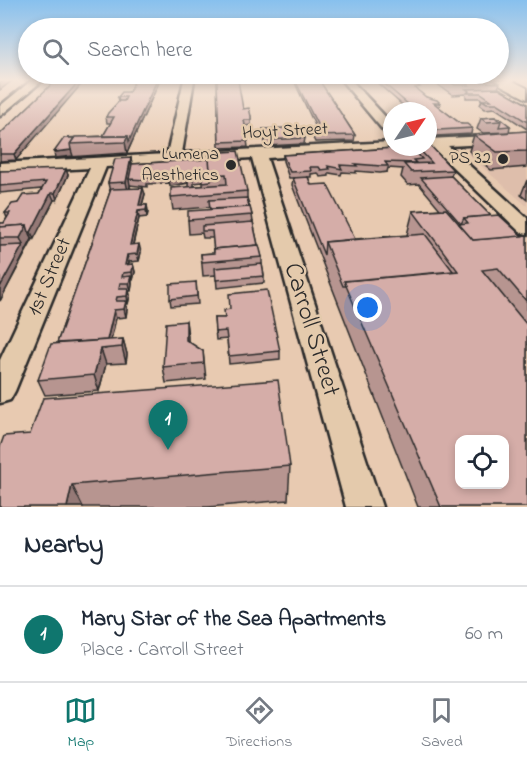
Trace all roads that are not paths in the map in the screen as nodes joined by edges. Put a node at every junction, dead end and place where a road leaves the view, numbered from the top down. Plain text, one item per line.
1 (184, 104) edge
2 (367, 104) edge
3 (383, 122) edge
4 (527, 138) edge
5 (437, 143) edge
6 (383, 147) edge
7 (437, 147) edge
8 (258, 154) junction
9 (174, 158) junction
10 (100, 162) junction
11 (0, 168) edge
12 (527, 228) edge
13 (0, 391) edge
14 (364, 507) edge

1 - 9 street
2 - 3 street
4 - 5 street
6 - 8 street, Hoyt Street
7 - 12 street
8 - 9 street, Hoyt Street
8 - 14 street, Carroll Street
9 - 10 street, Hoyt Street
10 - 11 street, Hoyt Street
10 - 13 street, 1st Street

